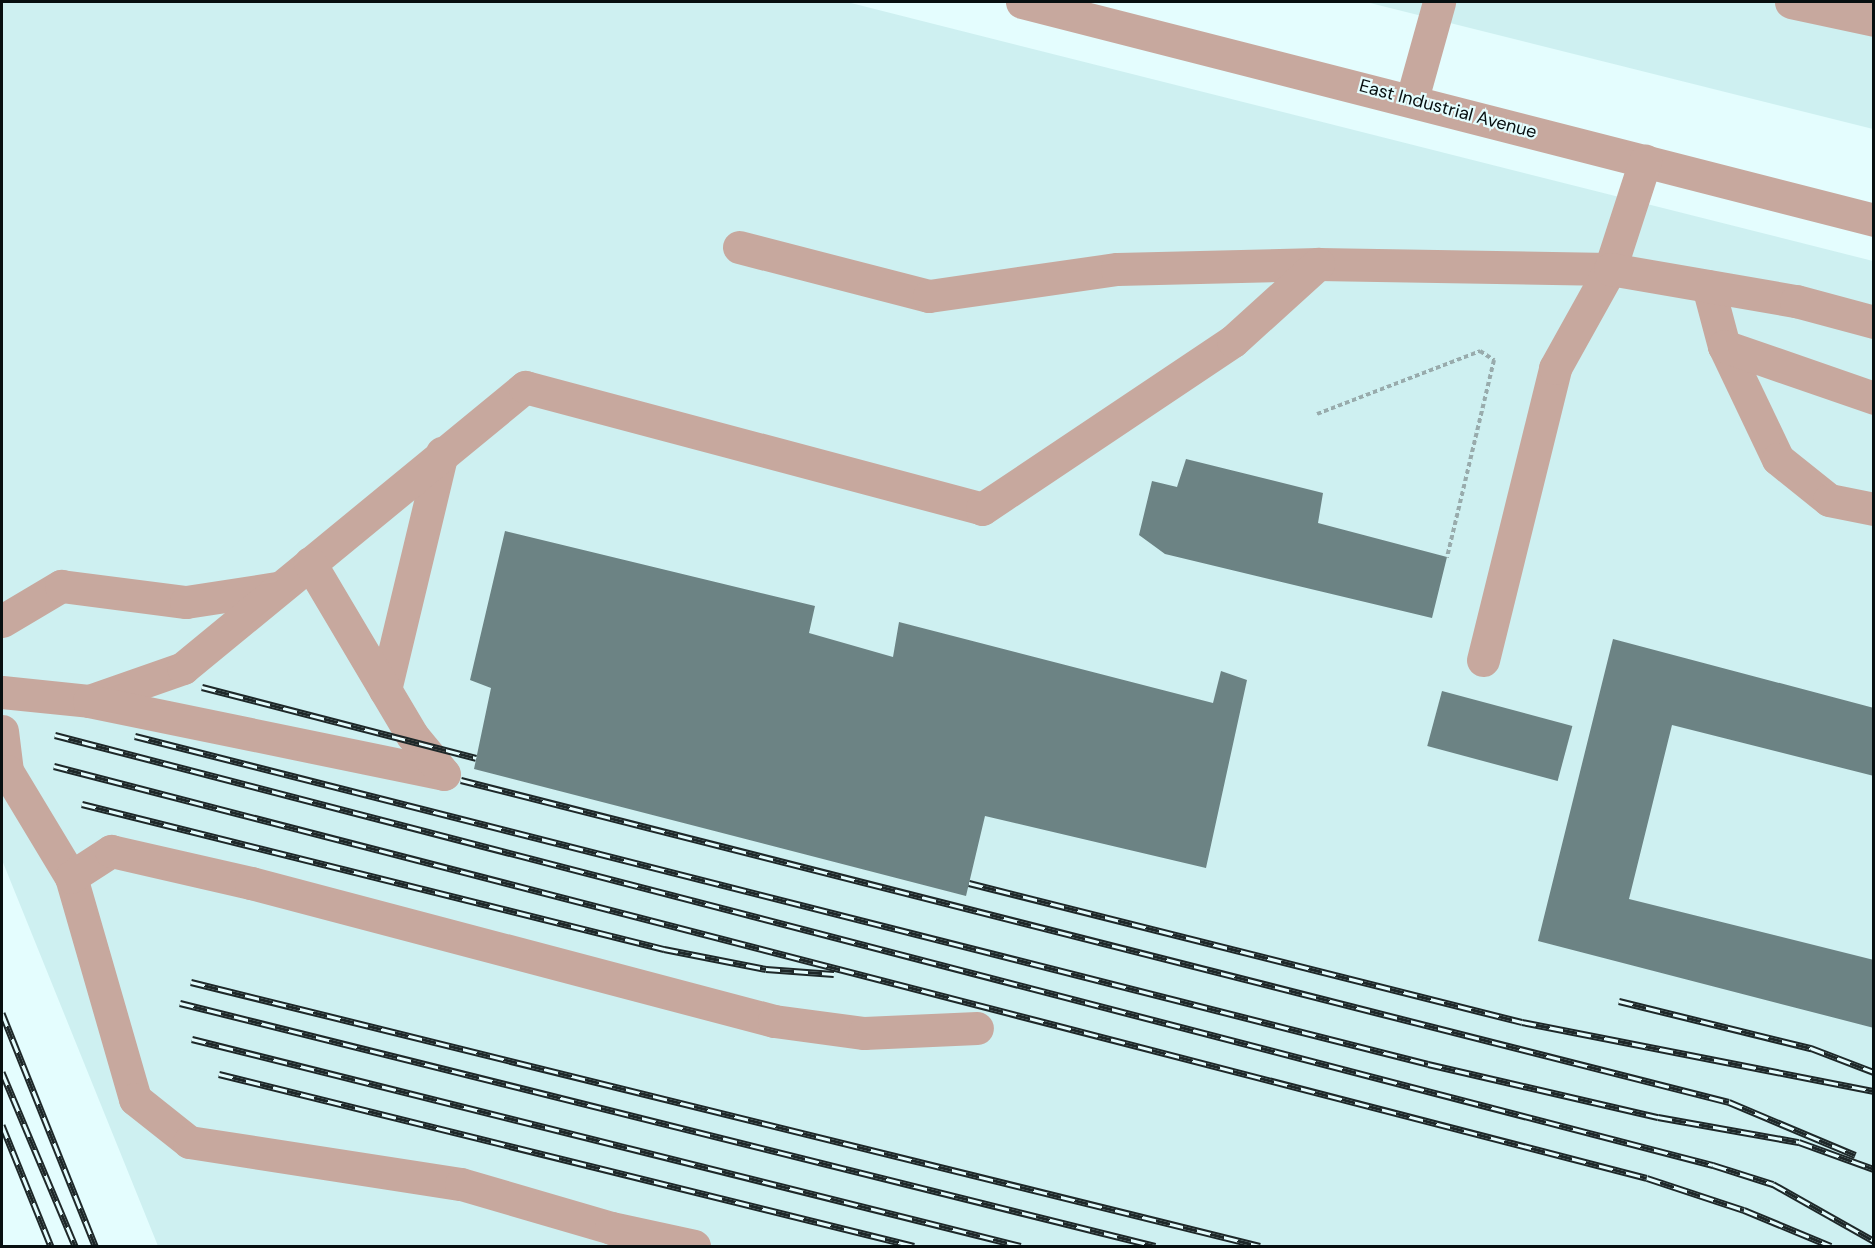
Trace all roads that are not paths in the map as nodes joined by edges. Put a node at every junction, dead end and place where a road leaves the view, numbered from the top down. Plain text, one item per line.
1 (1022, 2) edge
2 (1440, 2) edge
3 (1791, 2) edge
4 (1874, 20) edge
5 (1412, 99) junction
6 (1645, 161) junction
7 (1874, 220) edge
8 (739, 247) dead end
9 (1318, 264) junction
10 (1610, 269) junction
11 (1708, 286) junction
12 (1874, 322) edge
13 (1724, 346) junction
14 (1874, 398) edge
15 (442, 453) junction
16 (1874, 509) edge
17 (310, 562) junction
18 (278, 588) junction
19 (2, 621) edge
20 (1482, 660) dead end
21 (385, 690) junction
22 (2, 692) edge
23 (89, 701) junction
24 (2, 731) edge
25 (71, 877) junction
26 (977, 1028) dead end
27 (694, 1246) edge

1 - 5 street, East Industrial Avenue
2 - 5 street
3 - 4 street
5 - 6 street, East Industrial Avenue
6 - 7 street, East Industrial Avenue
6 - 10 street
8 - 9 street
9 - 10 street
9 - 15 street
10 - 11 street
10 - 20 street
11 - 12 street
11 - 13 street
13 - 14 street
13 - 16 street
15 - 17 street
15 - 21 street
17 - 18 street
17 - 21 street
18 - 19 street
18 - 23 street
21 - 23 street
22 - 23 street
24 - 25 street
25 - 26 street
25 - 27 street

